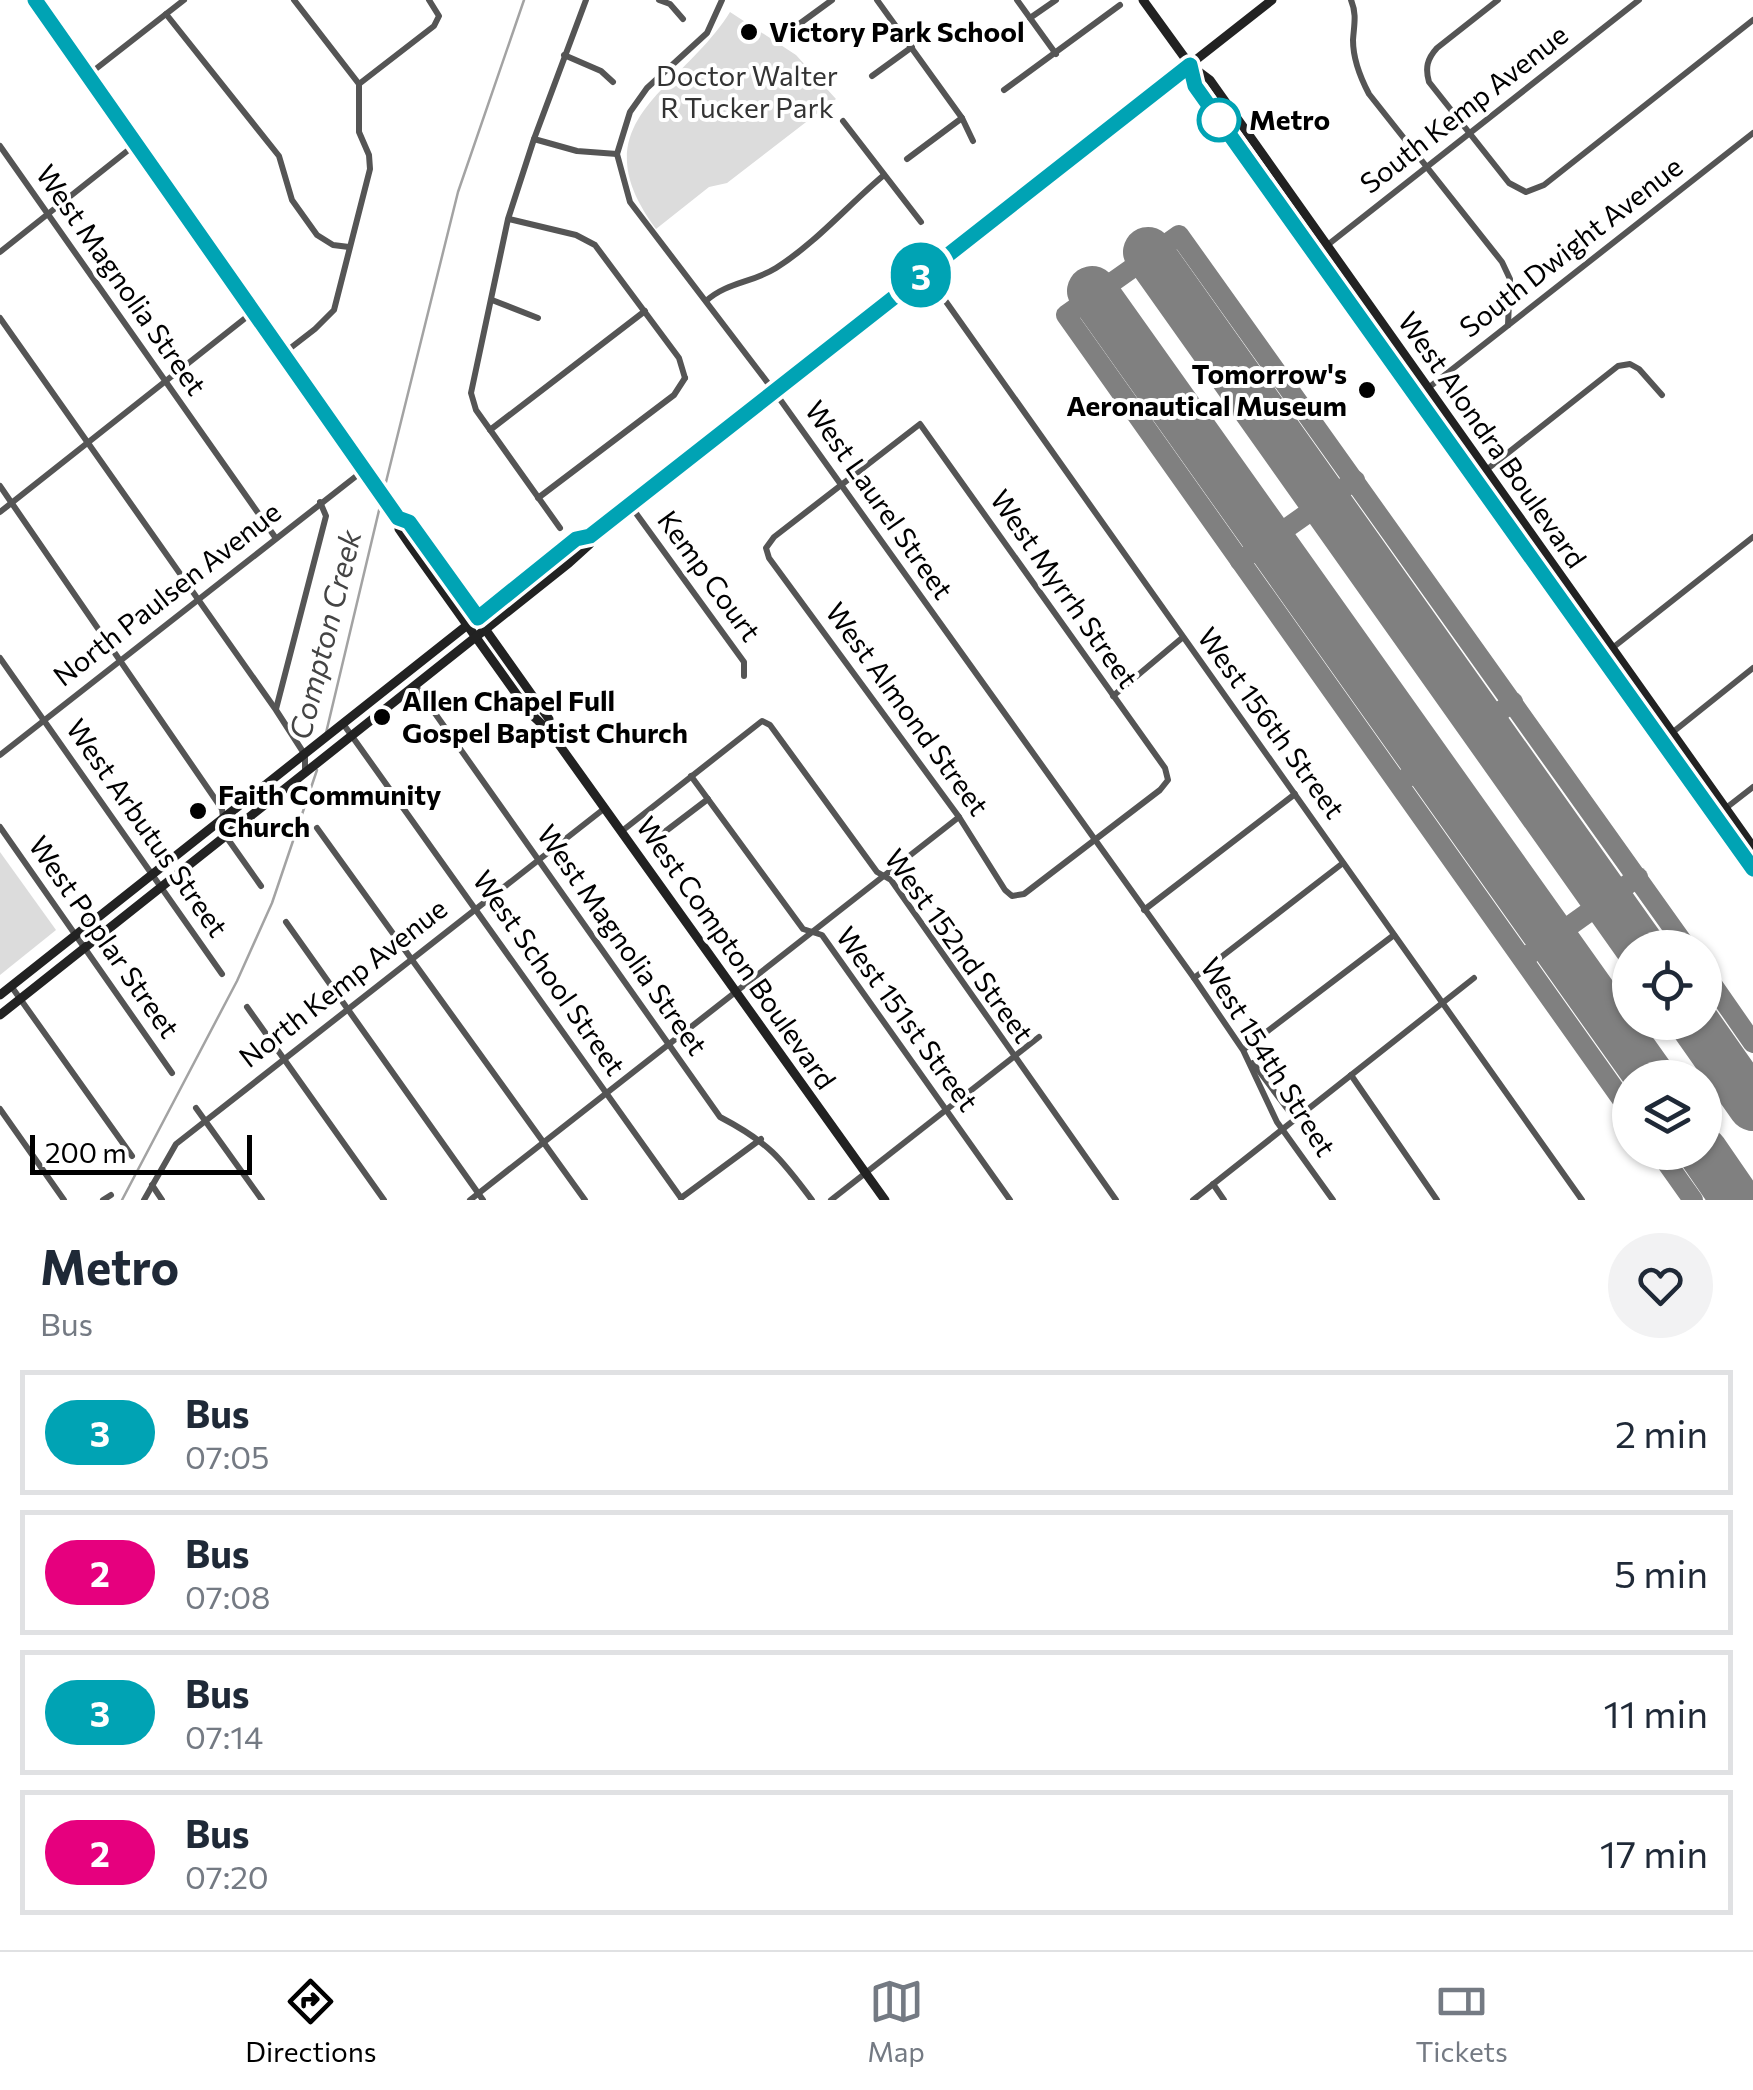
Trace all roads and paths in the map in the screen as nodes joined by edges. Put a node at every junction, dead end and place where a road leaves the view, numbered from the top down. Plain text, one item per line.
1 (35, 0) edge
2 (184, 0) edge
3 (294, 0) edge
4 (430, 0) edge
5 (586, 0) edge
6 (659, 0) edge
7 (722, 0) edge
8 (832, 0) edge
9 (877, 0) edge
10 (1017, 0) edge
11 (1056, 0) edge
12 (1143, 0) edge
13 (1272, 0) edge
14 (1498, 0) edge
15 (1639, 0) edge
16 (1354, 1) edge
17 (174, 3) edge
18 (1120, 5) dead end
19 (166, 14) junction
20 (684, 18) dead end
21 (1030, 18) junction
22 (1753, 20) edge
23 (791, 30) dead end
24 (912, 47) junction
25 (1056, 54) junction
26 (564, 55) junction
27 (1190, 65) junction
28 (88, 76) junction
29 (872, 76) dead end
30 (613, 82) dead end
31 (359, 84) junction
32 (1004, 90) dead end
33 (962, 118) junction
34 (843, 122) dead end
35 (1753, 133) edge
36 (1469, 135) junction
37 (534, 138) junction
38 (974, 141) dead end
39 (137, 144) junction
40 (0, 146) edge
41 (618, 154) junction
42 (907, 160) dead end
43 (1427, 167) junction
44 (884, 176) junction
45 (47, 214) junction
46 (508, 218) junction
47 (921, 222) dead end
48 (1328, 244) junction
49 (349, 248) junction
50 (0, 252) edge
51 (1316, 254) junction
52 (925, 272) junction
53 (492, 300) junction
54 (706, 301) junction
55 (254, 311) junction
56 (644, 311) junction
57 (0, 318) edge
58 (538, 318) dead end
59 (1508, 325) junction
60 (284, 353) junction
61 (164, 382) junction
62 (1427, 389) junction
63 (774, 391) junction
64 (1418, 396) junction
65 (1662, 396) dead end
66 (490, 430) junction
67 (88, 442) junction
68 (364, 470) junction
69 (1486, 470) junction
70 (1474, 476) junction
71 (840, 485) junction
72 (0, 486) edge
73 (538, 498) junction
74 (12, 502) junction
75 (320, 502) junction
76 (630, 505) junction
77 (0, 512) edge
78 (398, 518) junction
79 (560, 528) dead end
80 (590, 536) junction
81 (275, 537) junction
82 (1753, 537) edge
83 (197, 599) junction
84 (478, 618) junction
85 (468, 626) junction
86 (486, 629) junction
87 (476, 637) junction
88 (1182, 638) junction
89 (1614, 648) junction
90 (1601, 657) junction
91 (0, 658) edge
92 (122, 659) junction
93 (1753, 668) edge
94 (744, 676) dead end
95 (415, 686) junction
96 (1113, 696) junction
97 (276, 710) junction
98 (44, 720) junction
99 (342, 726) junction
100 (550, 732) junction
101 (1673, 732) junction
102 (352, 736) junction
103 (0, 755) edge
104 (305, 755) junction
105 (305, 772) junction
106 (691, 776) junction
107 (1753, 787) edge
108 (1295, 794) junction
109 (708, 799) junction
110 (605, 808) junction
111 (1726, 808) junction
112 (224, 818) junction
113 (959, 818) junction
114 (0, 826) edge
115 (318, 828) dead end
116 (622, 832) junction
117 (225, 835) junction
118 (658, 837) dead end
119 (1094, 841) junction
120 (1753, 847) edge
121 (539, 860) junction
122 (1343, 863) junction
123 (1753, 869) edge
124 (151, 873) junction
125 (884, 876) junction
126 (161, 886) junction
127 (261, 886) dead end
128 (476, 907) junction
129 (1144, 910) junction
130 (286, 922) dead end
131 (813, 932) junction
132 (74, 934) junction
133 (1394, 935) junction
134 (84, 948) junction
135 (410, 957) junction
136 (222, 974) dead end
137 (1194, 978) junction
138 (1474, 978) dead end
139 (11, 986) junction
140 (735, 992) junction
141 (0, 995) edge
142 (21, 999) junction
143 (1443, 1002) junction
144 (247, 1007) dead end
145 (347, 1008) junction
146 (0, 1015) edge
147 (1038, 1037) dead end
148 (668, 1045) junction
149 (1243, 1050) junction
150 (1012, 1056) junction
151 (284, 1060) junction
152 (172, 1073) dead end
153 (1350, 1075) junction
154 (607, 1094) junction
155 (196, 1108) dead end
156 (0, 1109) edge
157 (946, 1110) junction
158 (1295, 1119) junction
159 (205, 1121) junction
160 (1282, 1129) junction
161 (761, 1138) junction
162 (544, 1144) junction
163 (132, 1156) dead end
164 (1553, 1158) junction
165 (1543, 1166) dead end
166 (866, 1174) junction
167 (1213, 1184) junction
168 (152, 1186) junction
169 (481, 1197) edge
170 (680, 1199) edge
171 (64, 1200) edge
172 (144, 1200) edge
173 (162, 1200) edge
174 (262, 1200) edge
175 (384, 1200) edge
176 (470, 1200) edge
177 (585, 1200) edge
178 (812, 1200) edge
179 (831, 1200) edge
180 (884, 1200) edge
181 (1010, 1200) edge
182 (1116, 1200) edge
183 (1193, 1200) edge
184 (1224, 1200) edge
185 (1332, 1200) edge
186 (1437, 1200) edge
187 (1582, 1200) edge

1 - 28 main road, West Compton Boulevard
2 - 17 street
3 - 31 street
4 - 31 street
5 - 26 street
6 - 20 street
7 - 41 street
8 - 23 street
9 - 24 street
10 - 21 street
11 - 21 street
12 - 27 main road, West Alondra Boulevard
13 - 27 main road
14 - 36 street
15 - 36 street, South Kemp Avenue
16 - 43 street
17 - 19 street
18 - 25 street
19 - 28 street
19 - 49 street
21 - 25 street
22 - 36 street
24 - 29 street
24 - 33 street
25 - 32 street
26 - 30 street
26 - 37 street
27 - 48 main road, West Alondra Boulevard
27 - 51 main road, West Alondra Boulevard
27 - 52 main road
28 - 39 main road, West Compton Boulevard
31 - 49 street
33 - 38 street
33 - 42 street
34 - 44 street
35 - 59 street, South Dwight Avenue
36 - 43 street, South Kemp Avenue
37 - 41 street
37 - 46 street
39 - 45 street
39 - 55 main road, West Compton Boulevard
40 - 45 street, West Magnolia Street
41 - 54 street, West Laurel Street
43 - 48 street, South Kemp Avenue
43 - 59 street
44 - 47 street
44 - 54 street
45 - 50 street
45 - 61 street, West Magnolia Street
46 - 53 street
46 - 56 street
48 - 51 street, South Kemp Avenue
48 - 62 main road, West Alondra Boulevard
49 - 60 street
51 - 64 main road, West Alondra Boulevard
52 - 63 main road
52 - 88 street, West 156th Street
53 - 58 street
53 - 66 street
54 - 63 street, West Laurel Street
55 - 60 main road, West Compton Boulevard
55 - 61 street
56 - 66 street
56 - 73 street
57 - 67 street
59 - 62 street, South Dwight Avenue
60 - 68 main road, West Compton Boulevard
61 - 67 street
61 - 81 street, West Magnolia Street
62 - 64 street, South Dwight Avenue
62 - 69 main road, West Alondra Boulevard
63 - 71 street, West Laurel Street
63 - 76 main road
64 - 70 main road, West Alondra Boulevard
65 - 69 street
66 - 73 street
67 - 74 street
67 - 83 street
68 - 75 street, North Paulsen Avenue
68 - 78 main road, West Compton Boulevard
69 - 70 street
69 - 89 main road, West Alondra Boulevard
70 - 90 main road, West Alondra Boulevard
71 - 96 street, West Myrrh Street
71 - 113 street, West Almond Street
71 - 119 street, West Laurel Street
72 - 74 street
73 - 79 street
74 - 77 street
74 - 92 street
75 - 81 street, North Paulsen Avenue
75 - 97 street
76 - 80 main road
76 - 94 street, Kemp Court
78 - 84 main road, West Compton Boulevard
78 - 85 main road, West Compton Boulevard
80 - 84 main road
80 - 86 main road
81 - 83 street, North Paulsen Avenue
82 - 89 street
83 - 92 street, North Paulsen Avenue
83 - 97 street
84 - 85 main road
84 - 86 main road, West Compton Boulevard
85 - 87 main road, West Compton Boulevard
85 - 99 main road
86 - 87 main road
86 - 100 main road, West Compton Boulevard
87 - 95 main road
87 - 100 main road, West Compton Boulevard
88 - 96 street
88 - 108 street, West 156th Street
89 - 90 street
89 - 101 main road, West Alondra Boulevard
90 - 123 main road, West Alondra Boulevard
91 - 98 street, West Arbutus Street
92 - 98 street, North Paulsen Avenue
92 - 112 street
93 - 101 street
95 - 102 main road
95 - 121 street, West Magnolia Street
96 - 119 street, West Myrrh Street
97 - 104 street
98 - 103 street, North Paulsen Avenue
98 - 124 street, West Arbutus Street
99 - 102 street, West School Street
99 - 104 main road
100 - 110 main road, West Compton Boulevard
101 - 111 main road, West Alondra Boulevard
102 - 105 main road
102 - 128 street, West School Street
104 - 105 street
104 - 112 main road
105 - 117 main road
106 - 109 street, West 151st Street
106 - 116 street
106 - 125 street, West 152nd Street
107 - 111 street
108 - 122 street, West 156th Street
108 - 129 street
109 - 118 street
109 - 131 street, West 151st Street
110 - 116 main road, West Compton Boulevard
110 - 121 street, North Kemp Avenue
111 - 120 main road, West Alondra Boulevard
112 - 117 street
112 - 124 main road
113 - 119 street, West Almond Street
113 - 125 street
114 - 132 street, West Poplar Street
115 - 135 street
116 - 140 main road, West Compton Boulevard
117 - 126 main road
117 - 127 street
119 - 129 street, West 154th Street
121 - 128 street, North Kemp Avenue
121 - 148 street, West Magnolia Street
122 - 133 street, West 156th Street
122 - 137 street
124 - 126 street, West Arbutus Street
124 - 132 main road
125 - 131 street
125 - 150 street, West 152nd Street
126 - 134 main road
126 - 136 street, West Arbutus Street
128 - 135 street, North Kemp Avenue
128 - 154 street, West School Street
129 - 137 street, West 154th Street
130 - 145 street
131 - 140 street
131 - 157 street, West 151st Street
132 - 134 street, West Poplar Street
132 - 139 main road
133 - 143 street, West 156th Street
133 - 149 street
134 - 142 main road
134 - 152 street, West Poplar Street
135 - 145 street, North Kemp Avenue
135 - 162 street
137 - 149 street, West 154th Street
138 - 143 street
139 - 141 main road
139 - 142 street
140 - 148 street
140 - 166 main road, West Compton Boulevard
142 - 146 main road
142 - 163 street
143 - 153 street
143 - 164 street, West 156th Street
144 - 151 street
145 - 151 street, North Kemp Avenue
145 - 169 street
147 - 150 street
148 - 154 street
148 - 161 street, West Magnolia Street
149 - 158 street
149 - 160 street, West 154th Street
150 - 157 street
150 - 182 street, West 152nd Street
151 - 159 street, North Kemp Avenue
151 - 175 street
153 - 158 street
153 - 186 street
154 - 162 street
154 - 170 street, West School Street
155 - 159 street
156 - 171 street
157 - 166 street
157 - 181 street, West 151st Street
158 - 160 street
159 - 168 street, North Kemp Avenue
159 - 174 street
160 - 167 street
160 - 185 street, West 154th Street
161 - 170 street
161 - 178 street, West Magnolia Street
162 - 169 street
162 - 177 street
164 - 165 street
164 - 187 street, West 156th Street
166 - 179 street
166 - 180 main road, West Compton Boulevard
167 - 183 street
167 - 184 street
168 - 172 street, North Kemp Avenue
168 - 173 street
169 - 176 street

